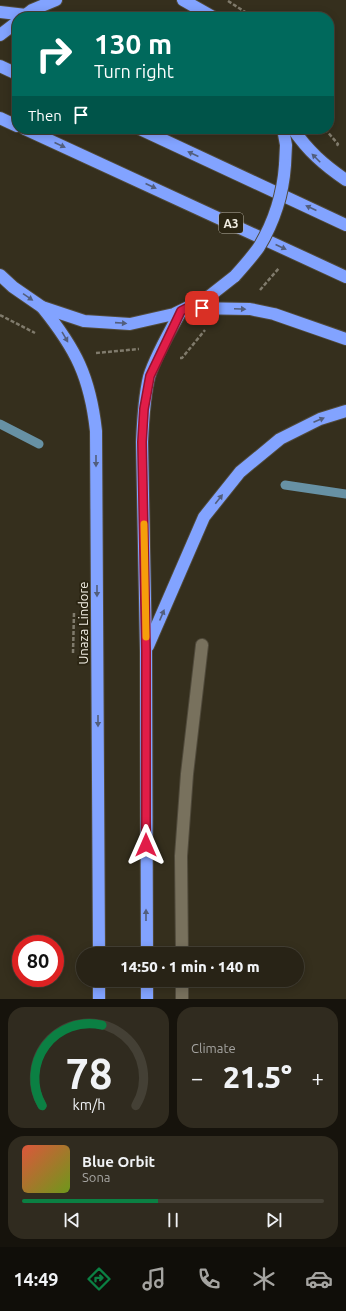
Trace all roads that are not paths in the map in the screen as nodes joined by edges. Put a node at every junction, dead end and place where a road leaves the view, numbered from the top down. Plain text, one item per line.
1 (56, 0) edge
2 (183, 0) edge
3 (0, 12) edge
4 (30, 12) edge
5 (205, 12) edge
6 (12, 15) edge
7 (12, 26) edge
8 (0, 35) edge
9 (0, 66) edge
10 (12, 72) edge
11 (0, 118) edge
12 (12, 124) edge
13 (36, 134) edge
14 (151, 134) edge
15 (284, 134) edge
16 (296, 134) edge
17 (346, 180) edge
18 (346, 225) edge
19 (0, 275) edge
20 (346, 277) edge
21 (42, 306) junction
22 (184, 309) junction
23 (346, 339) edge
24 (346, 411) edge
25 (202, 644) dead end
26 (146, 651) junction
27 (99, 947) edge
28 (147, 947) edge
29 (182, 947) edge
30 (99, 987) edge
31 (147, 987) edge
32 (182, 987) edge
33 (99, 999) edge
34 (147, 999) edge
35 (182, 999) edge

1 - 4 highway
2 - 5 highway
3 - 6 highway
7 - 8 highway
9 - 10 highway
11 - 12 highway
13 -> 20 highway, A3
18 -> 14 highway
15 - 22 highway, bridge
17 -> 16 highway
19 -> 21 highway
21 -> 22 highway
21 -> 27 highway, Unaza Lindore
22 -> 23 highway
22 - 26 highway
26 -> 24 highway
25 - 29 street
28 -> 26 highway
30 - 33 highway
31 - 34 highway
32 - 35 street

